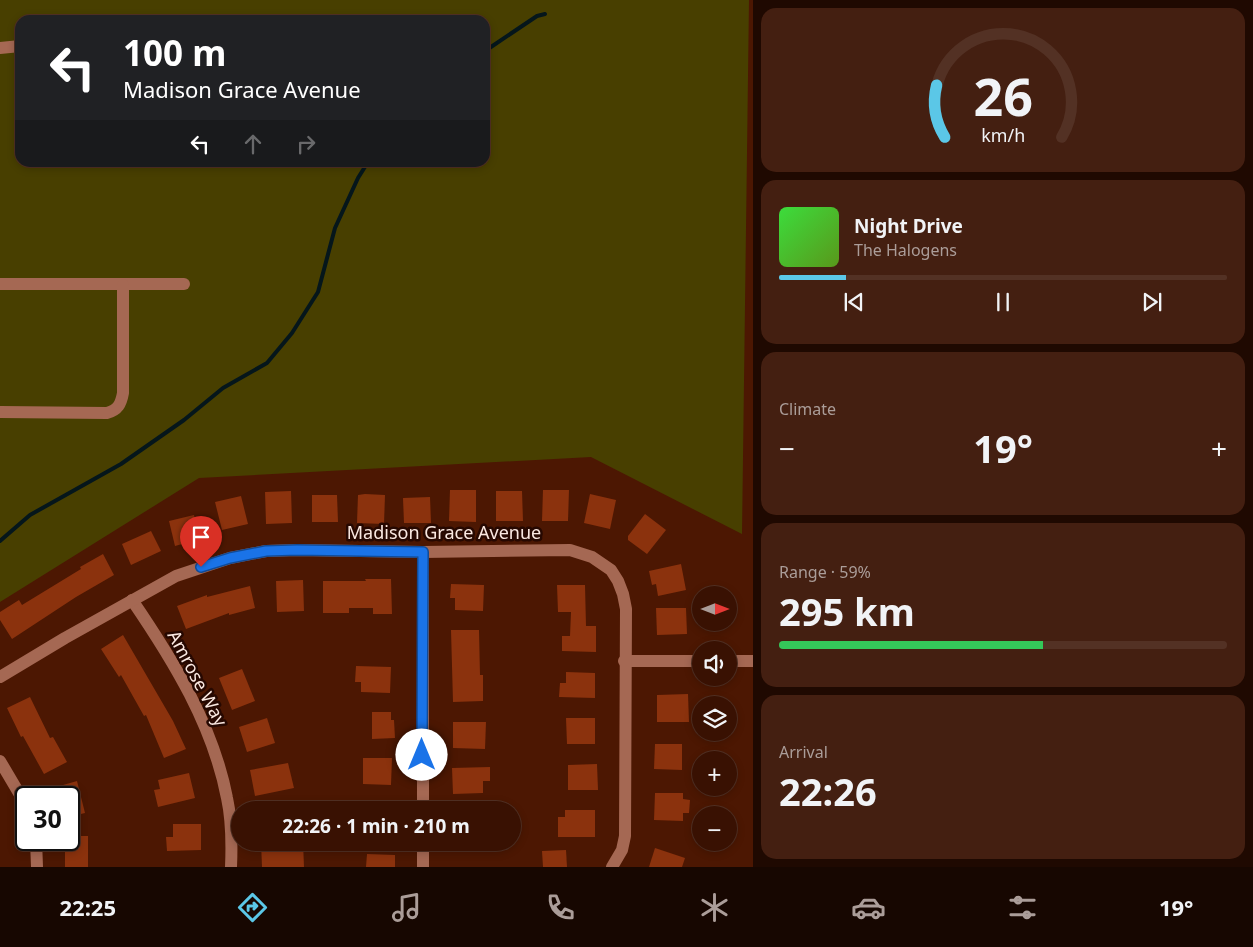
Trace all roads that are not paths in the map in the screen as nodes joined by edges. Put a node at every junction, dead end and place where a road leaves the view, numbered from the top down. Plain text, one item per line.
1 (15, 46) edge
2 (0, 48) edge
3 (0, 284) edge
4 (184, 284) dead end
5 (124, 285) junction
6 (0, 412) edge
7 (423, 552) junction
8 (132, 600) junction
9 (624, 661) junction
10 (692, 661) edge
11 (737, 661) edge
12 (753, 661) edge
13 (0, 677) edge
14 (0, 761) edge
15 (15, 786) edge
16 (423, 801) edge
17 (36, 851) edge
18 (423, 851) edge
19 (37, 867) edge
20 (232, 867) edge
21 (423, 867) edge
22 (612, 867) edge

1 - 2 street
3 - 5 street
4 - 5 street
5 - 6 street
7 - 8 street, Madison Grace Avenue
7 - 9 street, Madison Grace Avenue
7 - 16 street
8 - 13 street, Madison Grace Avenue
8 - 20 street, Amrose Way
9 - 10 street
9 - 22 street, Madison Grace Avenue
11 - 12 street
14 - 15 street
17 - 19 street
18 - 21 street

